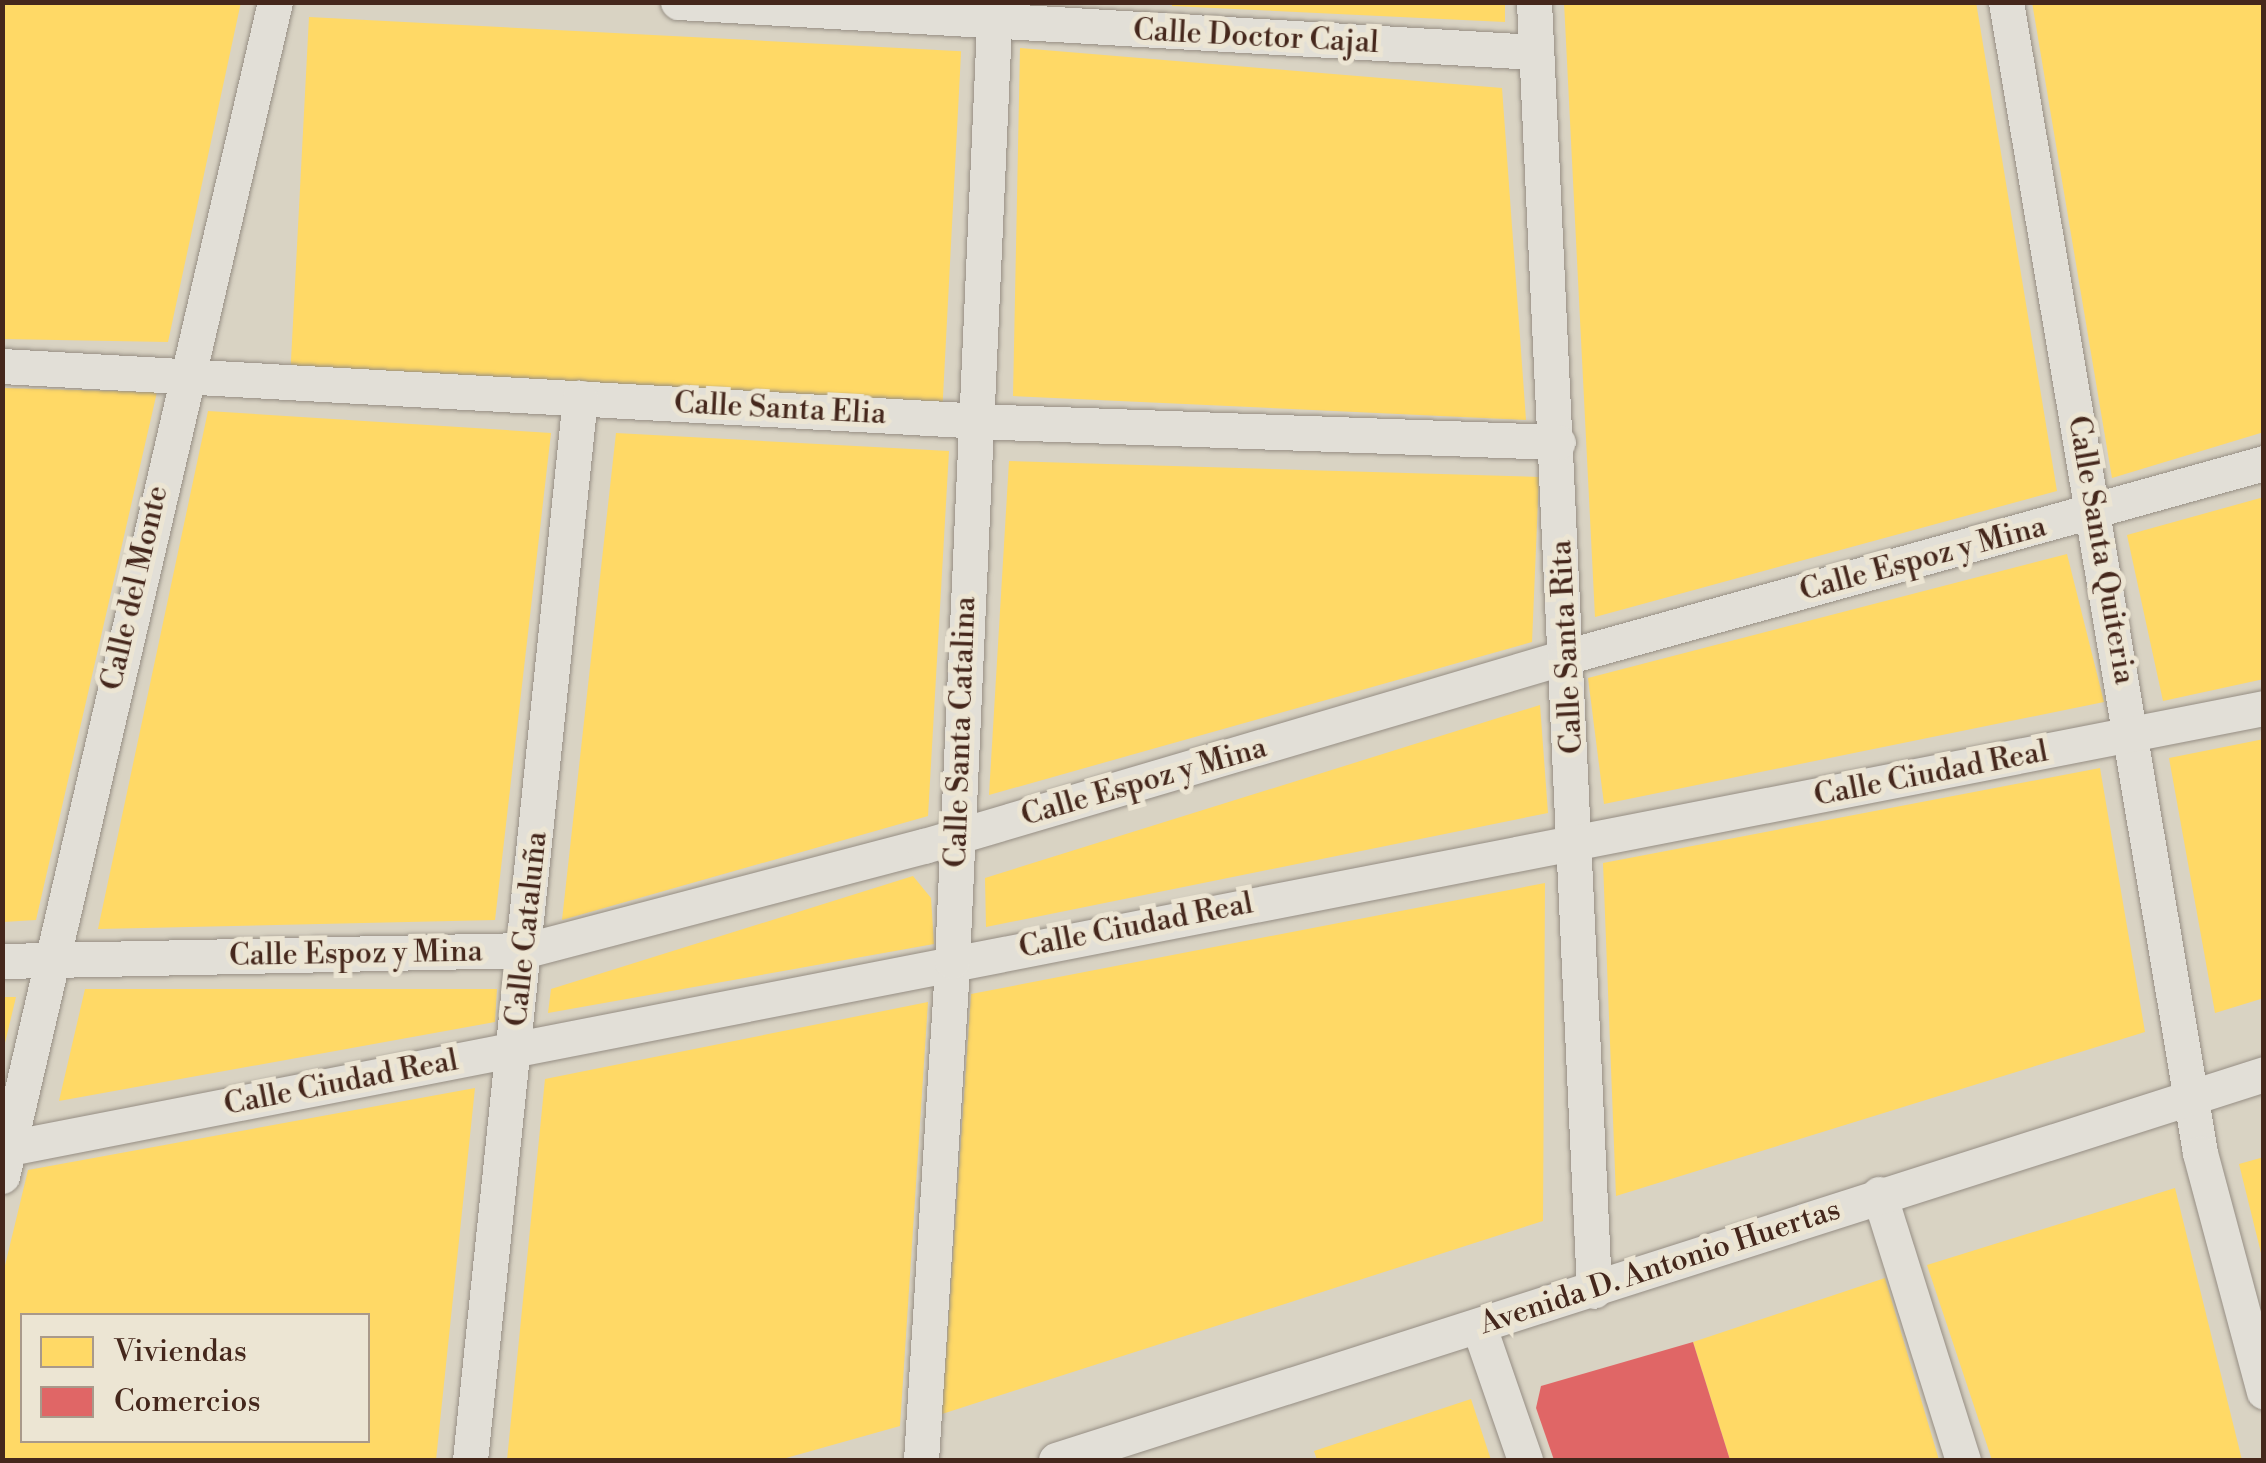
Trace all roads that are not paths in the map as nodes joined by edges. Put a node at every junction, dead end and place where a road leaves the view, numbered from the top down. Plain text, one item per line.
1 (275, 2) edge
2 (678, 2) edge
3 (1534, 2) edge
4 (2006, 2) edge
5 (994, 13) edge
6 (1536, 52) junction
7 (2, 366) edge
8 (184, 374) junction
9 (580, 398) junction
10 (974, 420) junction
11 (1558, 442) junction
12 (2264, 464) edge
13 (2094, 512) junction
14 (1565, 658) junction
15 (2264, 708) edge
16 (2133, 736) junction
17 (956, 836) junction
18 (1578, 840) junction
19 (527, 950) junction
20 (50, 960) junction
21 (2, 961) edge
22 (952, 961) junction
23 (514, 1049) junction
24 (2264, 1074) edge
25 (2191, 1098) junction
26 (6, 1162) edge
27 (1878, 1194) junction
28 (1594, 1291) junction
29 (1479, 1327) junction
30 (2264, 1392) edge
31 (470, 1460) edge
32 (921, 1460) edge
33 (1056, 1460) edge
34 (1524, 1460) edge
35 (1963, 1460) edge

1 - 8 street, Calle del Monte
2 - 5 street, Calle Doctor Cajal
3 - 6 street, Calle Santa Rita
4 - 13 street, Calle Santa Quiteria
5 - 6 street, Calle Doctor Cajal
5 - 10 street, Calle Santa Catalina
6 - 11 street, Calle Santa Rita
7 - 8 street, Calle Santa Elia
8 - 9 street, Calle Santa Elia
8 - 20 street, Calle del Monte
9 - 10 street, Calle Santa Elia
9 - 19 street, Calle Cataluña
10 - 11 street, Calle Santa Elia
10 - 17 street, Calle Santa Catalina
11 - 14 street, Calle Santa Rita
12 - 13 street, Calle Espoz y Mina
13 - 14 street, Calle Espoz y Mina
13 - 16 street, Calle Santa Quiteria
14 - 17 street, Calle Espoz y Mina
14 - 18 street, Calle Santa Rita
15 - 16 street, Calle Ciudad Real
16 - 18 street, Calle Ciudad Real
16 - 25 street, Calle Santa Quiteria
17 - 19 street, Calle Espoz y Mina
17 - 22 street, Calle Santa Catalina
18 - 22 street, Calle Ciudad Real
18 - 28 street, Calle Santa Rita
19 - 20 street, Calle Espoz y Mina
19 - 23 street, Calle Cataluña
20 - 21 street, Calle Espoz y Mina
20 - 26 street, Calle del Monte
22 - 23 street, Calle Ciudad Real
22 - 32 street, Calle Santa Catalina
23 - 26 street, Calle Ciudad Real
23 - 31 street, Calle Cataluña
24 - 25 street, Avenida D. Antonio Huertas
25 - 27 street, Avenida D. Antonio Huertas
25 - 30 street, Calle Santa Quiteria
27 - 28 street, Avenida D. Antonio Huertas
27 - 35 street
28 - 29 street, Avenida D. Antonio Huertas
29 - 33 street, Avenida D. Antonio Huertas
29 - 34 street

